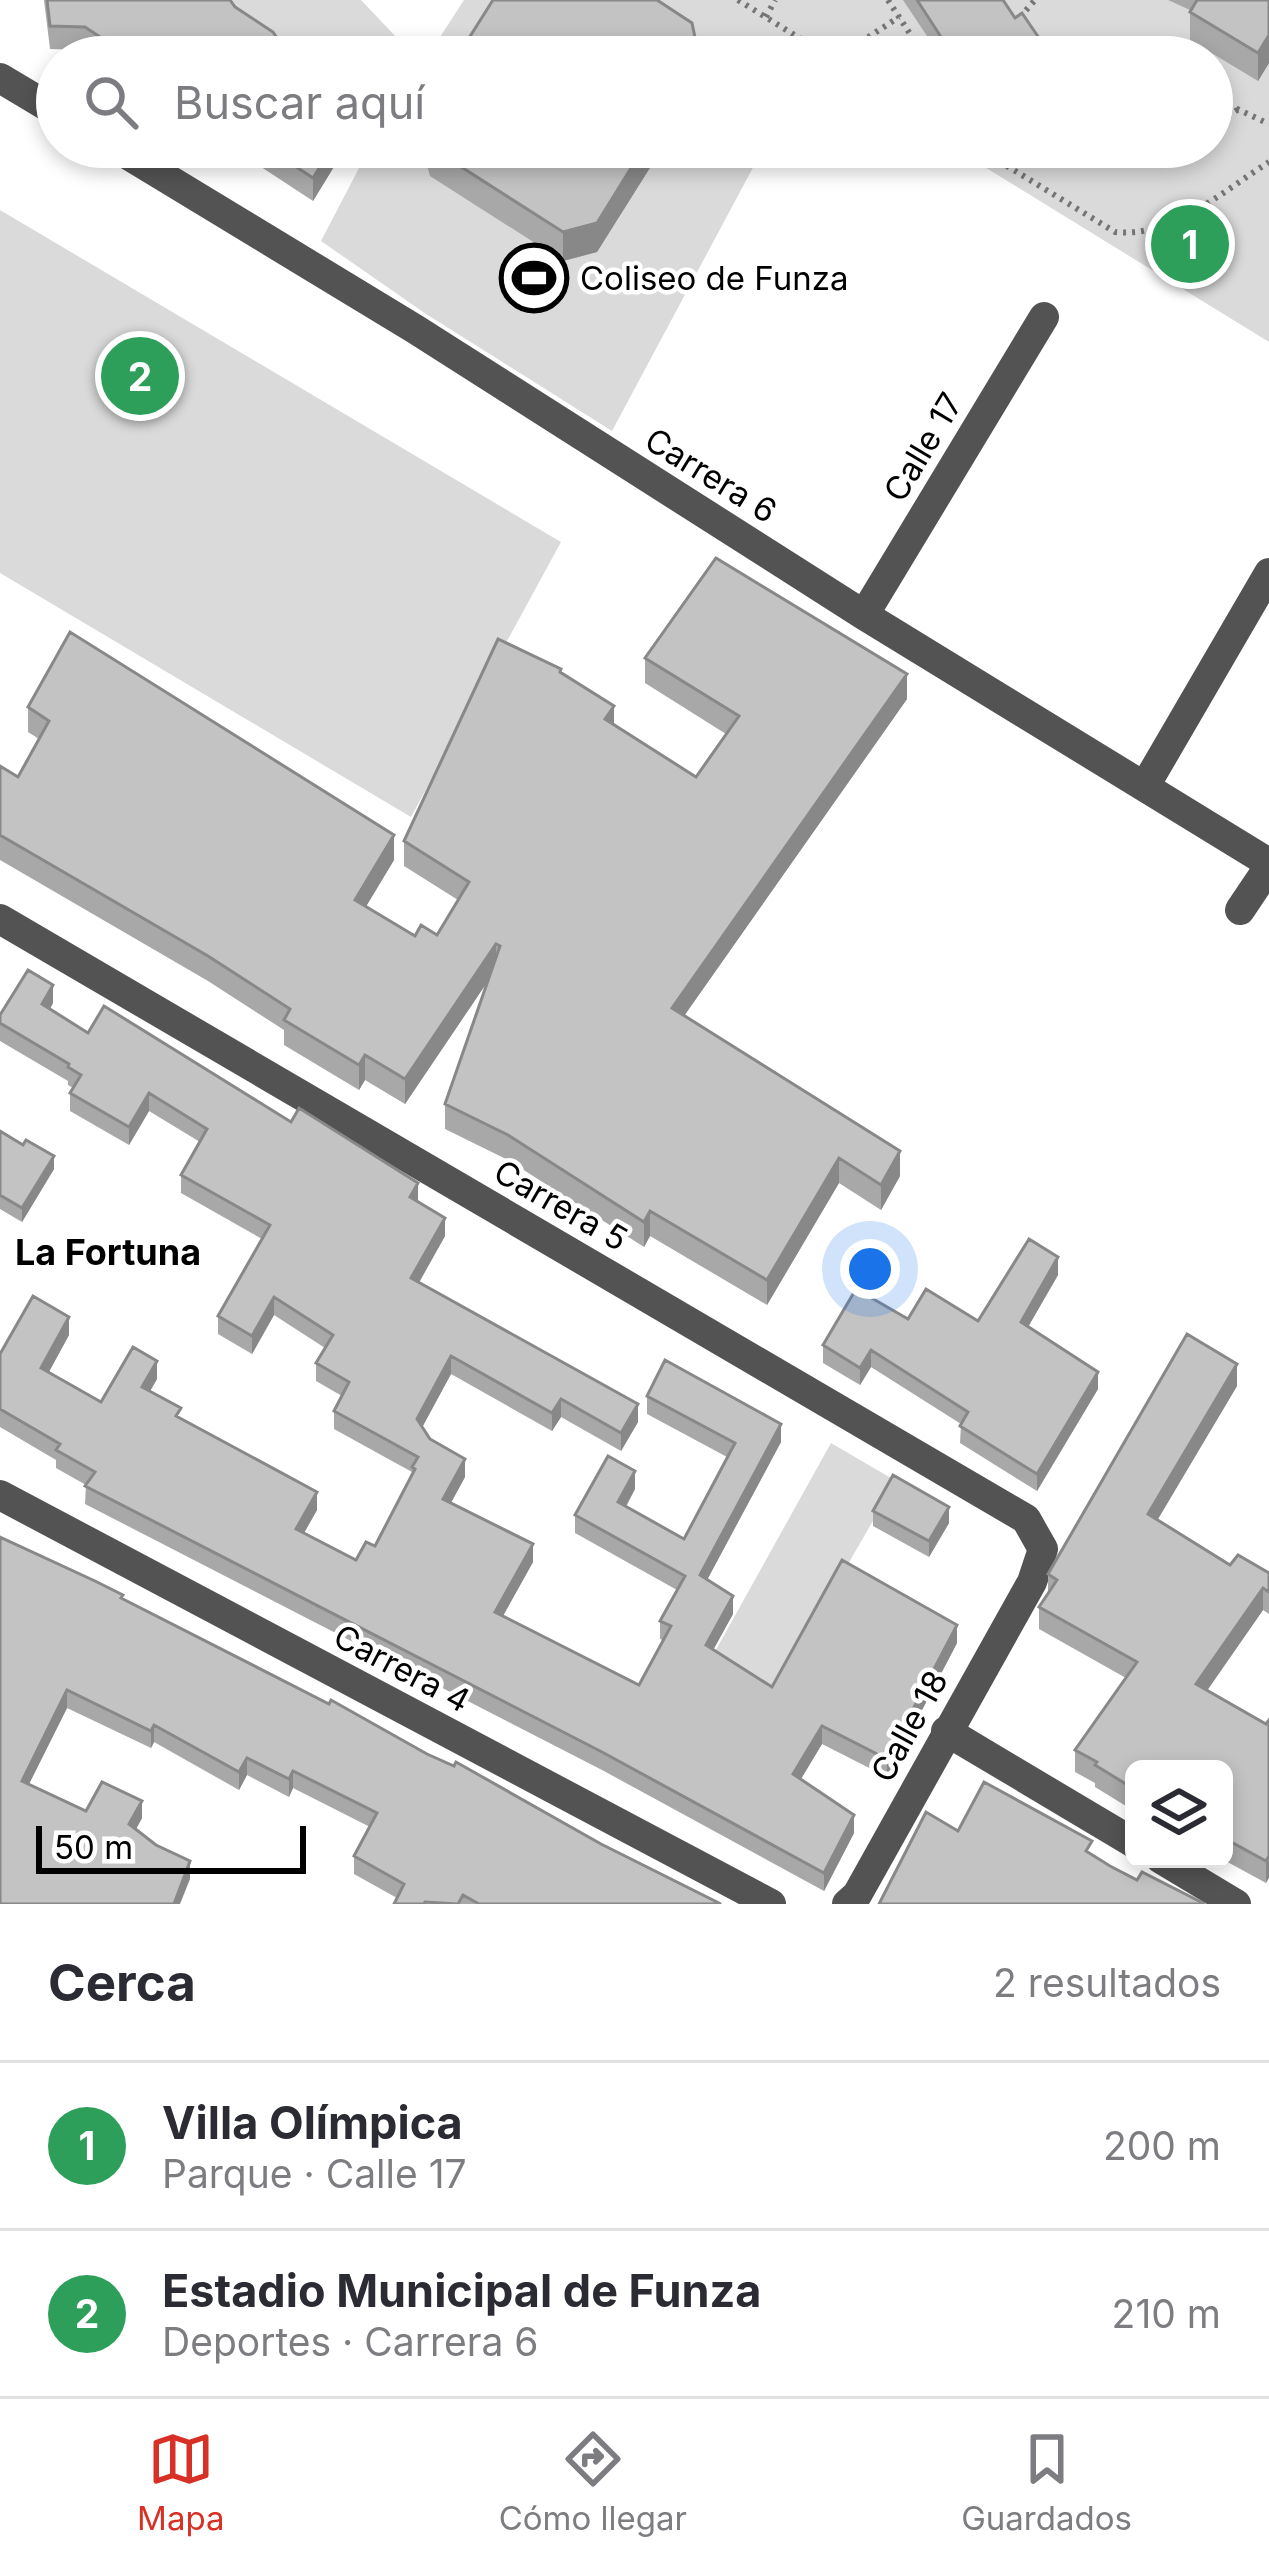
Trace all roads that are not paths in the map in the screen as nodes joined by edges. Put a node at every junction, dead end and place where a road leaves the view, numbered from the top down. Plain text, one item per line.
1 (0, 78) edge
2 (36, 99) edge
3 (150, 168) edge
4 (1044, 317) dead end
5 (1269, 573) edge
6 (864, 615) junction
7 (1145, 786) junction
8 (1269, 865) edge
9 (1240, 910) dead end
10 (0, 919) edge
11 (0, 1495) edge
12 (1031, 1582) joint
13 (946, 1731) junction
14 (1125, 1838) edge
15 (1176, 1868) edge
16 (771, 1904) edge
17 (847, 1904) edge
18 (1237, 1904) edge

1 - 2 street
3 - 6 street, Carrera 6
4 - 6 street, Calle 17
5 - 7 street
6 - 7 street, Carrera 6
7 - 8 street, Carrera 6
8 - 9 street
10 - 12 street, Carrera 5
11 - 16 street, Carrera 4
12 - 13 street, Calle 18
13 - 14 street
13 - 17 street, Calle 18
15 - 18 street

